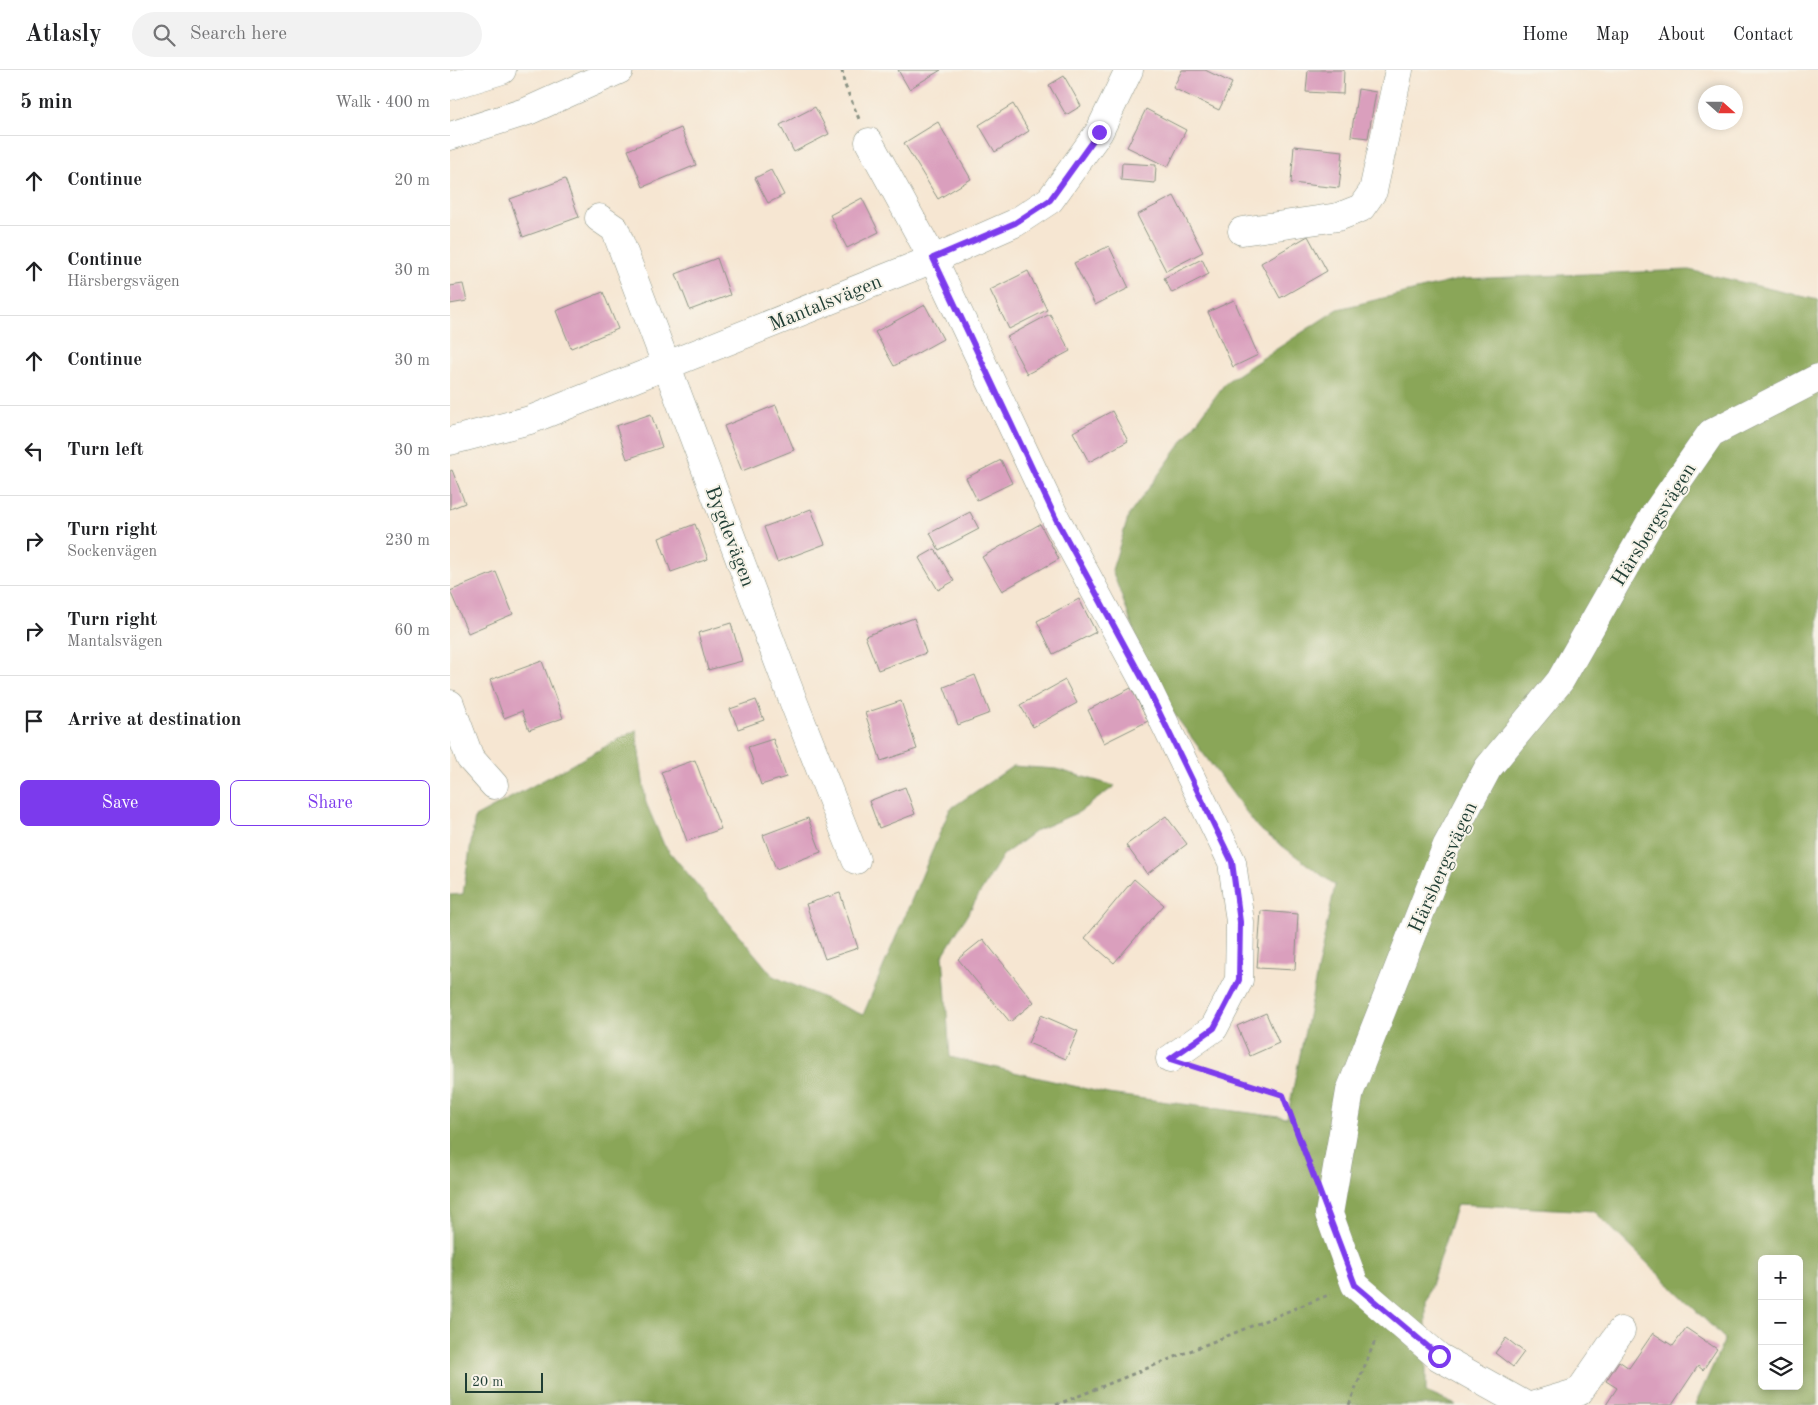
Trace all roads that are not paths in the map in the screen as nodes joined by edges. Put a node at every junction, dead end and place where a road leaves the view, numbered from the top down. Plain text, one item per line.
1 (502, 70) edge
2 (619, 70) edge
3 (1128, 70) edge
4 (1399, 70) edge
5 (450, 86) edge
6 (450, 136) edge
7 (869, 142) road end
8 (599, 218) dead end
9 (1242, 231) dead end
10 (933, 258) junction
11 (667, 364) junction
12 (1818, 378) edge
13 (450, 441) edge
14 (450, 704) edge
15 (494, 785) dead end
16 (856, 860) dead end
17 (1170, 1059) road end
18 (1621, 1331) dead end
19 (1525, 1405) edge
20 (1534, 1405) edge

1 - 5 street
2 - 6 street
3 - 10 street, Mantalsvägen
4 - 9 street
7 - 10 street
8 - 11 street, Bygdevägen
10 - 11 street, Mantalsvägen
10 - 17 street
11 - 13 street, Mantalsvägen
11 - 16 street, Bygdevägen
12 - 19 street, Härsbergsvägen
14 - 15 street
18 - 20 street

